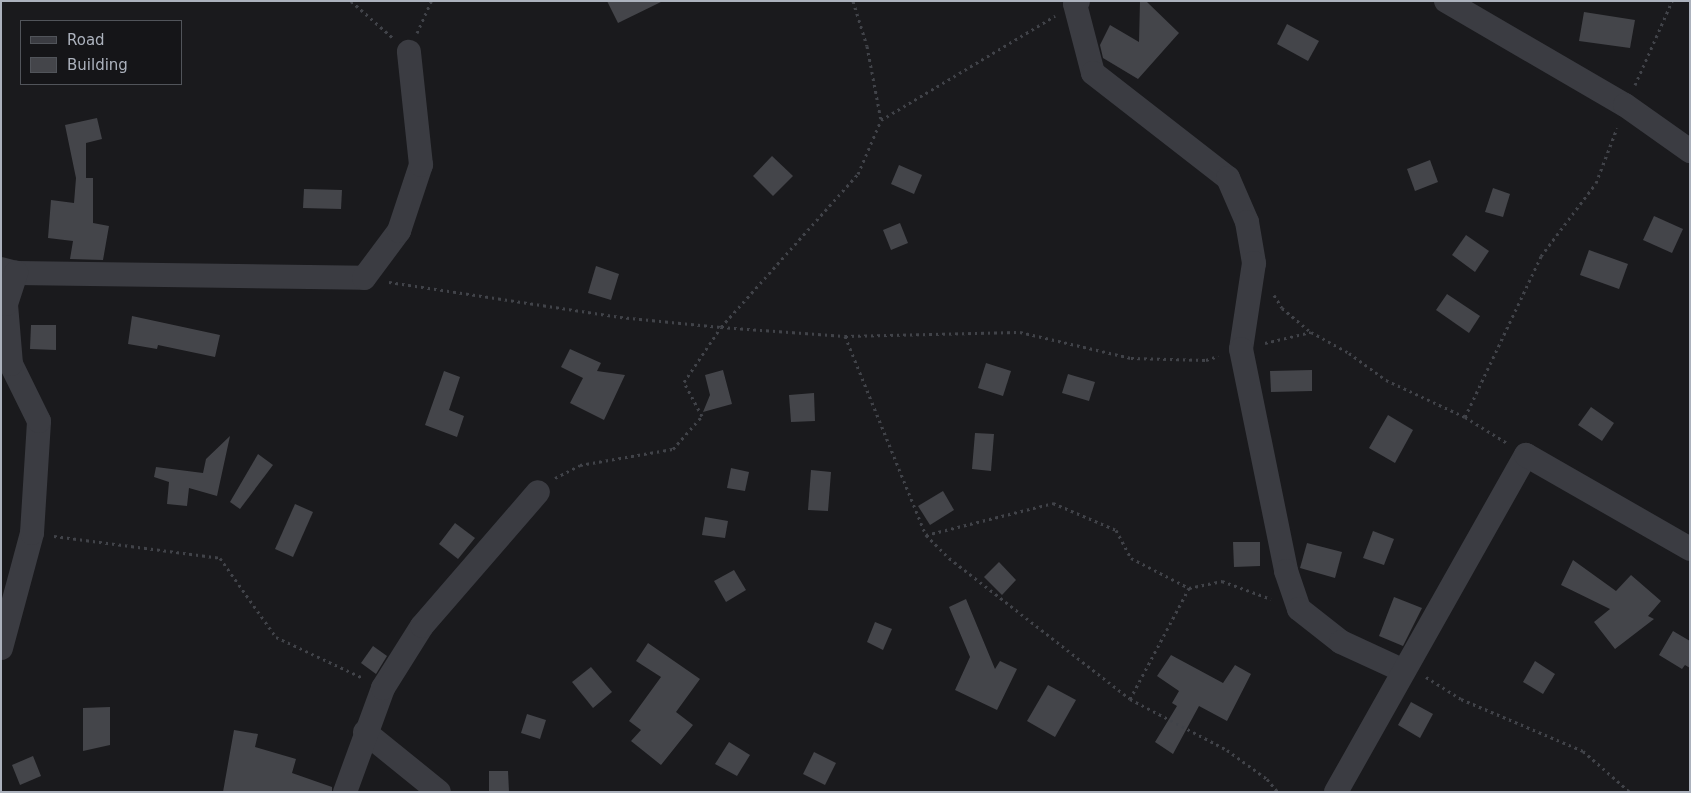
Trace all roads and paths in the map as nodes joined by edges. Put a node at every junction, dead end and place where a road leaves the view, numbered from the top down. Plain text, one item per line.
1 (351, 1) edge
2 (431, 1) edge
3 (853, 1) edge
4 (1446, 1) edge
5 (1672, 1) edge
6 (1076, 3) edge
7 (409, 52) junction
8 (1625, 105) junction
9 (881, 120) junction
10 (1690, 151) edge
11 (9, 271) edge
12 (364, 278) junction
13 (1272, 293) dead end
14 (721, 327) junction
15 (1311, 332) junction
16 (845, 336) junction
17 (1241, 349) junction
18 (1466, 417) junction
19 (1526, 455) junction
20 (538, 492) joint
21 (32, 533) junction
22 (926, 535) junction
23 (1690, 549) edge
24 (1189, 588) junction
25 (1299, 609) junction
26 (1, 648) edge
27 (1406, 668) junction
28 (383, 688) junction
29 (1130, 699) junction
30 (365, 732) junction
31 (345, 792) edge
32 (439, 792) edge
33 (1278, 792) edge
34 (1336, 792) edge
35 (1630, 792) edge

1 - 7 path
2 - 7 path
3 - 9 path
4 - 8 street
5 - 8 path
6 - 9 path
6 - 17 street
7 - 12 street
8 - 10 street
8 - 18 path
9 - 14 path
11 - 12 street
11 - 21 street
12 - 14 path
13 - 15 path
14 - 16 path
14 - 20 path
15 - 17 path
15 - 18 path
16 - 17 path
16 - 22 path
17 - 25 street
18 - 19 path
19 - 23 street
19 - 27 street
20 - 28 street
21 - 26 street
21 - 28 path
22 - 24 path
22 - 29 path
24 - 25 path
24 - 29 path
25 - 27 street
27 - 34 street
27 - 35 path
28 - 30 street
29 - 33 path
30 - 31 street
30 - 32 street

